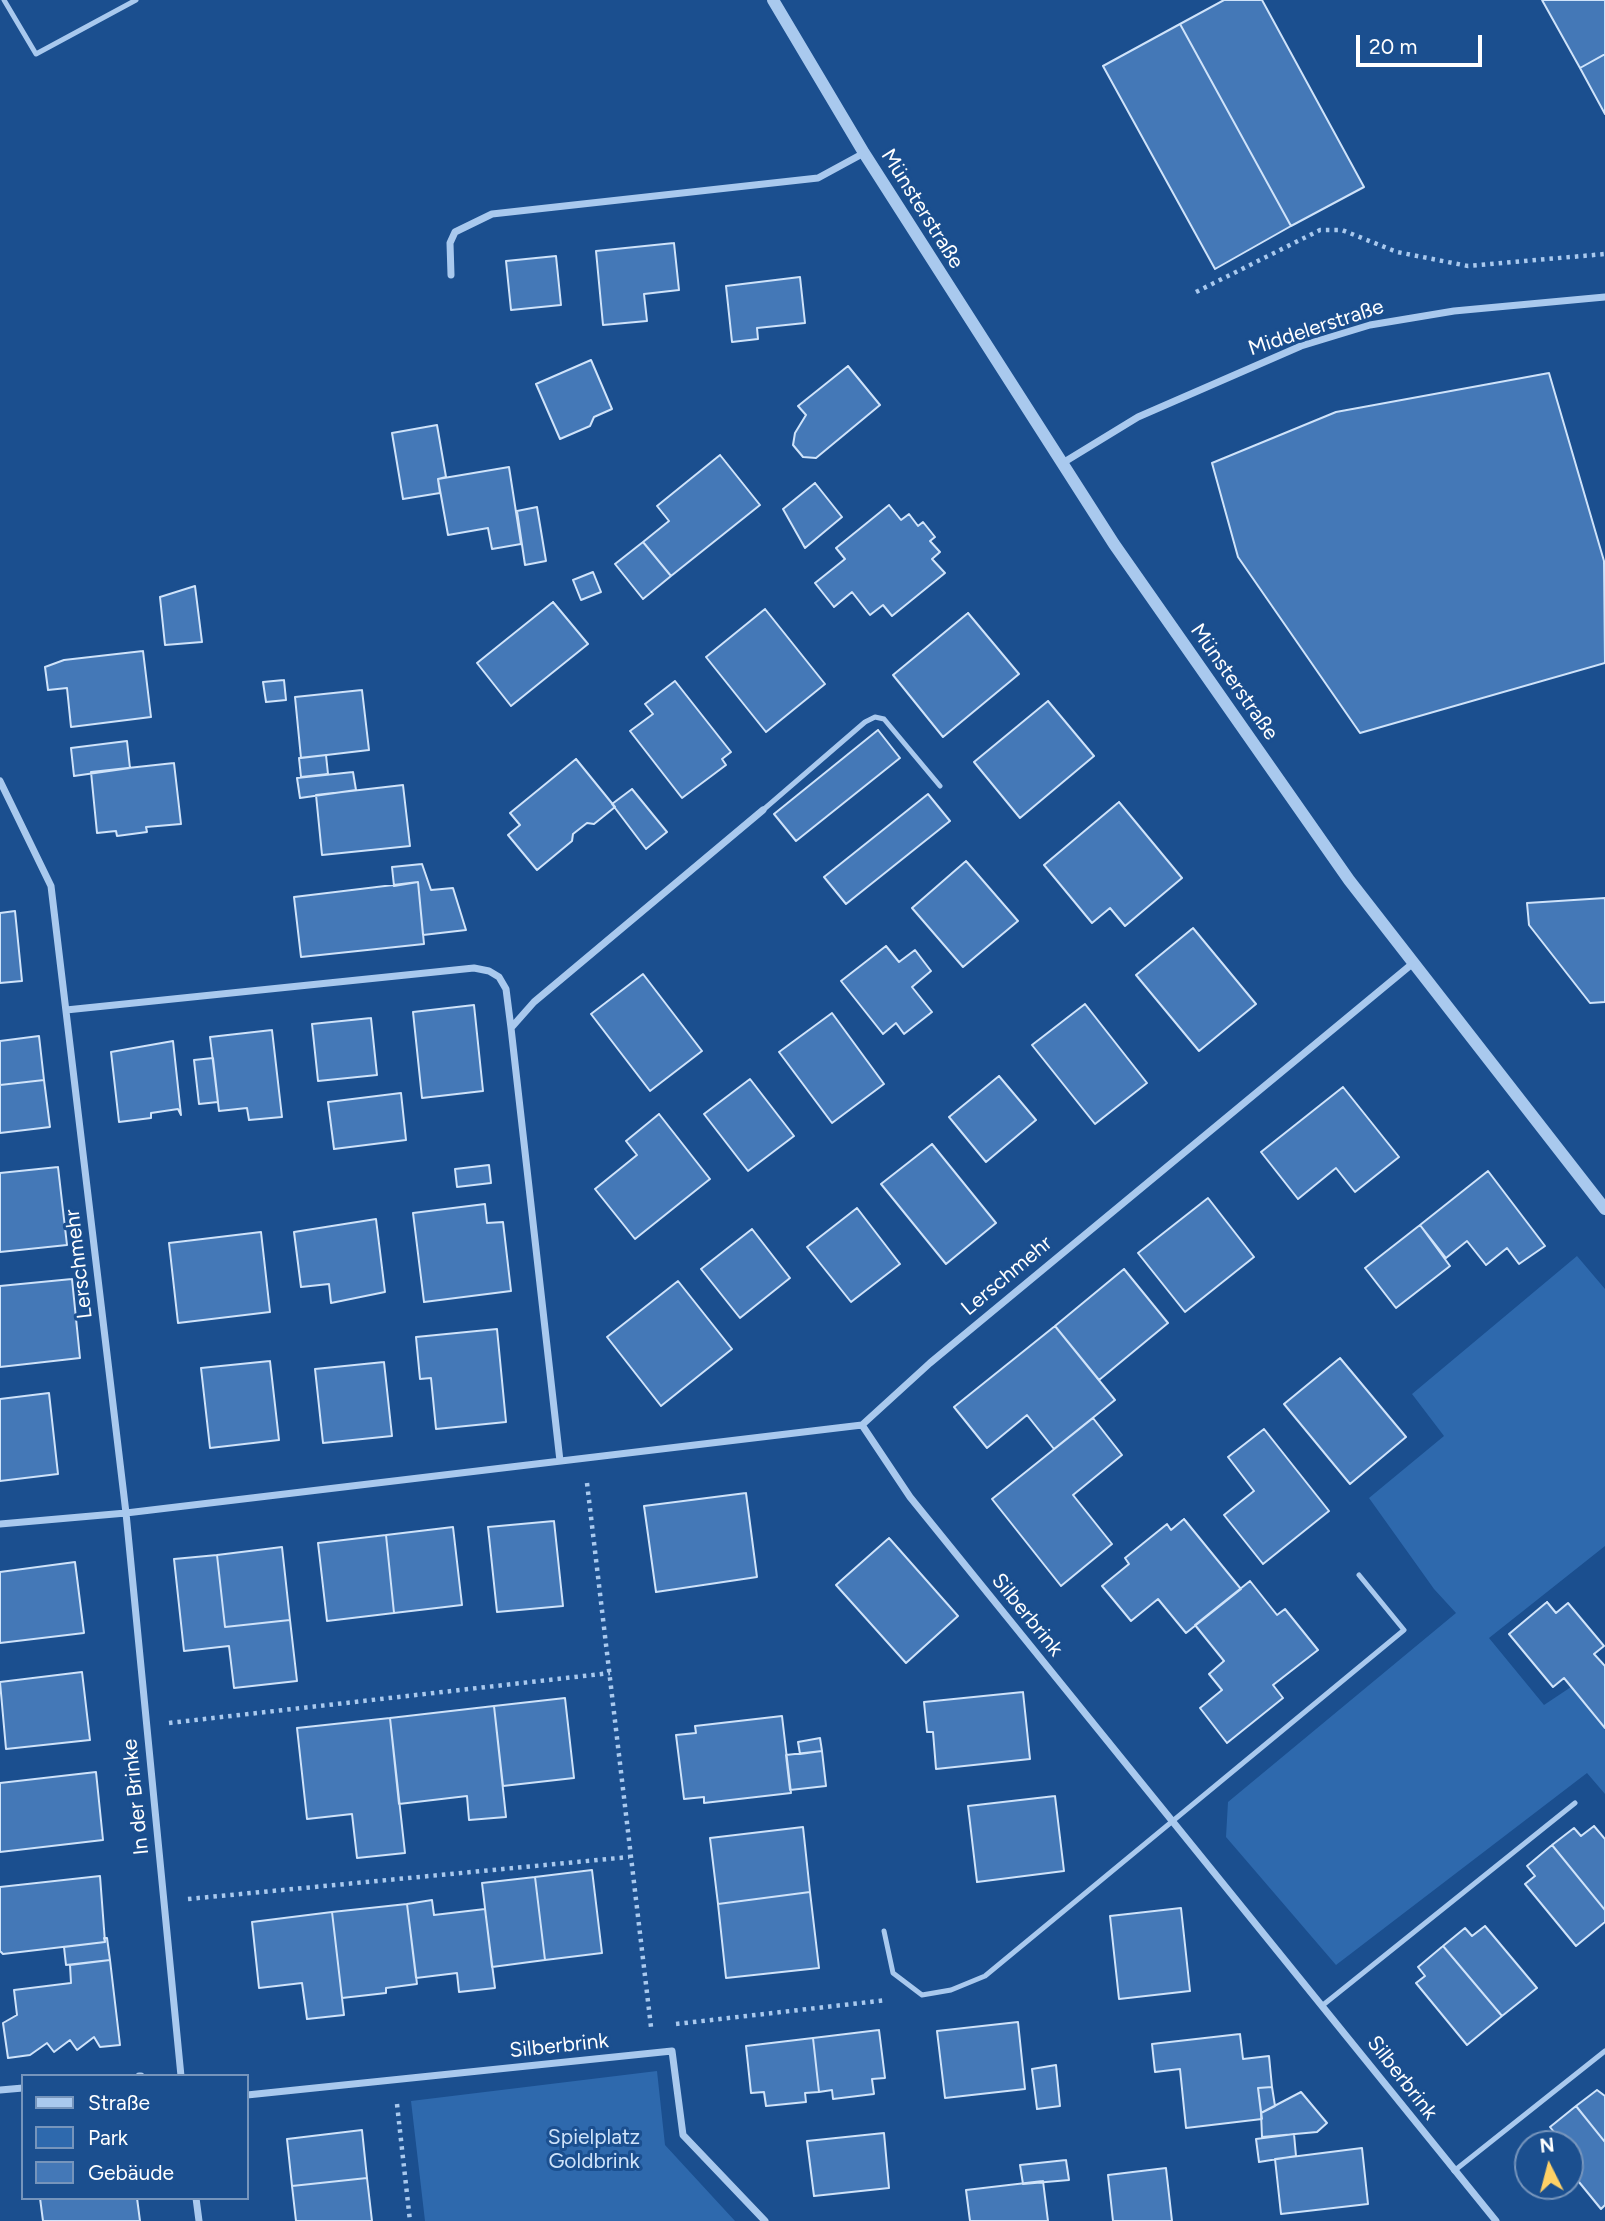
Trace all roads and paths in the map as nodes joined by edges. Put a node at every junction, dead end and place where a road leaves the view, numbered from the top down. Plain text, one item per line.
1 (4, 0) edge
2 (136, 0) edge
3 (773, 0) edge
4 (864, 153) junction
5 (1605, 254) edge
6 (451, 275) dead end
7 (1196, 292) dead end
8 (1605, 297) edge
9 (1060, 464) junction
10 (0, 781) edge
11 (940, 786) dead end
12 (763, 810) joint
13 (1412, 964) junction
14 (66, 1010) junction
15 (511, 1028) junction
16 (1605, 1209) edge
17 (862, 1425) junction
18 (584, 1458) junction
19 (559, 1461) junction
20 (126, 1513) junction
21 (0, 1524) edge
22 (1359, 1576) dead end
23 (610, 1672) junction
24 (146, 1726) junction
25 (1575, 1803) dead end
26 (1171, 1821) junction
27 (629, 1857) junction
28 (165, 1901) junction
29 (884, 1930) dead end
30 (922, 1995) junction
31 (1323, 2006) junction
32 (1605, 2051) edge
33 (181, 2074) edge
34 (394, 2079) junction
35 (21, 2088) edge
36 (0, 2090) edge
37 (248, 2095) edge
38 (1454, 2171) junction
39 (196, 2200) edge
40 (199, 2221) edge
41 (410, 2221) edge
42 (765, 2221) edge
43 (1496, 2221) edge

1 - 2 lane
3 - 4 street, Münsterstraße
4 - 6 street, Münsterstraße
4 - 9 street, Münsterstraße
5 - 7 path
8 - 9 street, Middelerstraße
9 - 13 street, Münsterstraße
10 - 14 street, Lerschmehr
11 - 12 lane
12 - 15 street
13 - 16 street, Münsterstraße
13 - 17 street, Lerschmehr
14 - 15 street
14 - 20 street, Lerschmehr
15 - 19 street
17 - 18 street
17 - 26 street, Silberbrink
18 - 19 street
18 - 23 path
19 - 20 street
20 - 21 street
20 - 24 street, In der Brinke
22 - 26 lane
23 - 24 path
23 - 27 path
24 - 28 street, In der Brinke
25 - 31 lane
26 - 30 lane
26 - 31 street, Silberbrink
27 - 28 path
27 - 30 path
28 - 33 street, In der Brinke
29 - 30 lane
31 - 38 street, Silberbrink
32 - 38 lane
34 - 37 street, Silberbrink
34 - 41 path
34 - 42 street, Silberbrink
35 - 36 street
38 - 43 street, Silberbrink
39 - 40 street

